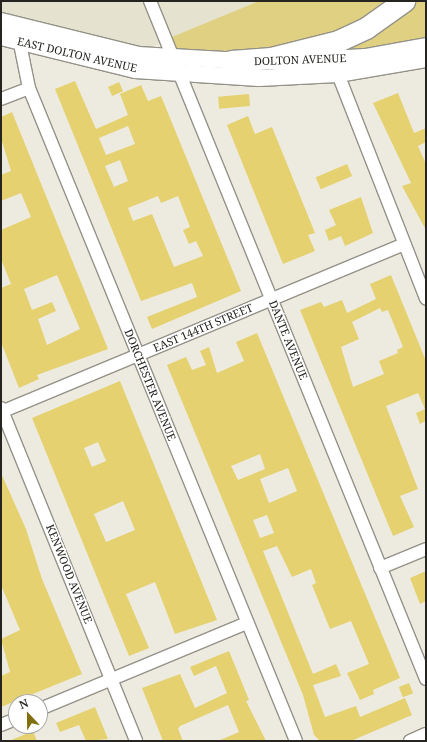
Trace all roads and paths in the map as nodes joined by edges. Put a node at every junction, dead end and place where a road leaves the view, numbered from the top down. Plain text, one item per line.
1 (150, 1) edge
2 (404, 1) edge
3 (1, 21) edge
4 (17, 26) junction
5 (1, 37) edge
6 (19, 43) junction
7 (426, 46) edge
8 (426, 59) edge
9 (232, 61) junction
10 (175, 64) junction
11 (338, 74) junction
12 (29, 88) junction
13 (1, 99) edge
14 (404, 244) junction
15 (426, 298) edge
16 (272, 300) junction
17 (138, 355) junction
18 (2, 411) edge
19 (426, 549) edge
20 (380, 568) junction
21 (247, 623) junction
22 (426, 679) edge
23 (111, 680) junction
24 (48, 706) edge
25 (426, 734) edge
26 (136, 741) edge
27 (296, 741) edge
28 (410, 741) edge

1 - 10 street, DANTE AVENUE
2 - 9 highway
3 - 4 street, EAST DOLTON AVENUE
4 - 6 street, DORCHESTER AVENUE
4 - 10 street, EAST DOLTON AVENUE
5 - 6 street, EAST DOLTON AVENUE
6 - 10 street, EAST DOLTON AVENUE
6 - 12 street, DORCHESTER AVENUE
7 - 9 street, DOLTON AVENUE
8 - 11 street, DOLTON AVENUE
9 - 10 street, DOLTON AVENUE
10 - 11 street, DOLTON AVENUE
10 - 16 street, DANTE AVENUE
11 - 14 street
12 - 13 street
12 - 17 street, DORCHESTER AVENUE
14 - 15 street
14 - 16 street, EAST 144TH STREET
16 - 17 street, EAST 144TH STREET
16 - 20 street, DANTE AVENUE
17 - 18 street, EAST 144TH STREET
17 - 21 street, DORCHESTER AVENUE
18 - 23 street, KENWOOD AVENUE
19 - 20 street
20 - 22 street, DANTE AVENUE
21 - 23 street
21 - 27 street, DORCHESTER AVENUE
23 - 24 street
23 - 26 street, KENWOOD AVENUE
25 - 28 street

